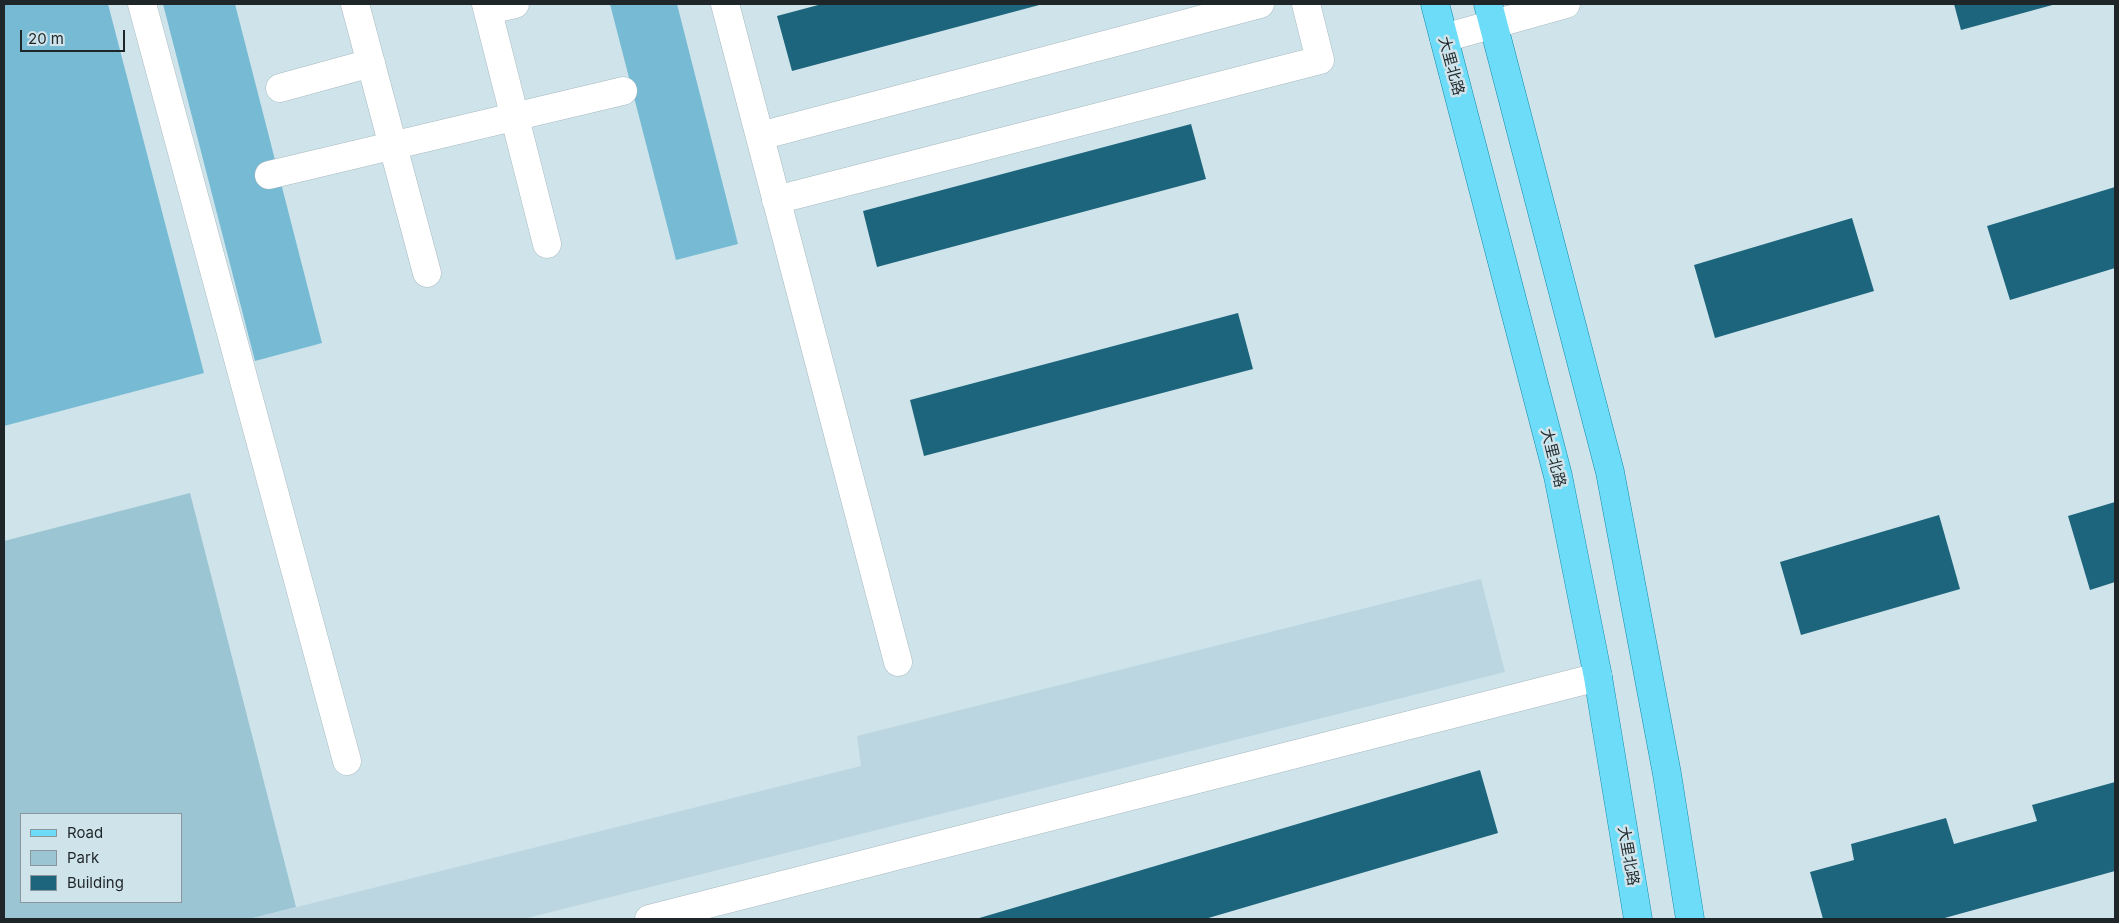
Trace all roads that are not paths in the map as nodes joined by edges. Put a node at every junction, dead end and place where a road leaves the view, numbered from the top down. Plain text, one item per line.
1 (142, 4) edge
2 (354, 4) edge
3 (515, 4) edge
4 (725, 4) edge
5 (1260, 4) edge
6 (1306, 4) edge
7 (1435, 4) edge
8 (1566, 4) edge
9 (487, 7) edge
10 (1491, 14) edge
11 (1444, 38) junction
12 (371, 63) junction
13 (280, 88) dead end
14 (623, 91) dead end
15 (514, 116) junction
16 (760, 136) junction
17 (393, 145) junction
18 (269, 175) dead end
19 (776, 200) junction
20 (547, 244) dead end
21 (427, 273) dead end
22 (898, 662) dead end
23 (1598, 677) junction
24 (347, 761) dead end
25 (649, 919) edge
26 (1638, 919) edge
27 (1690, 919) edge

1 - 24 street
2 - 12 street
3 - 9 street
4 - 16 street
5 - 16 street
6 - 19 street
7 - 11 main road, 大里北路
8 - 10 street
9 - 15 street
10 - 11 street
10 - 27 main road
11 - 23 main road, 大里北路
12 - 13 street
12 - 17 street
14 - 15 street
15 - 17 street
15 - 20 street
16 - 19 street
17 - 18 street
17 - 21 street
19 - 22 street
23 - 25 street
23 - 26 main road, 大里北路

